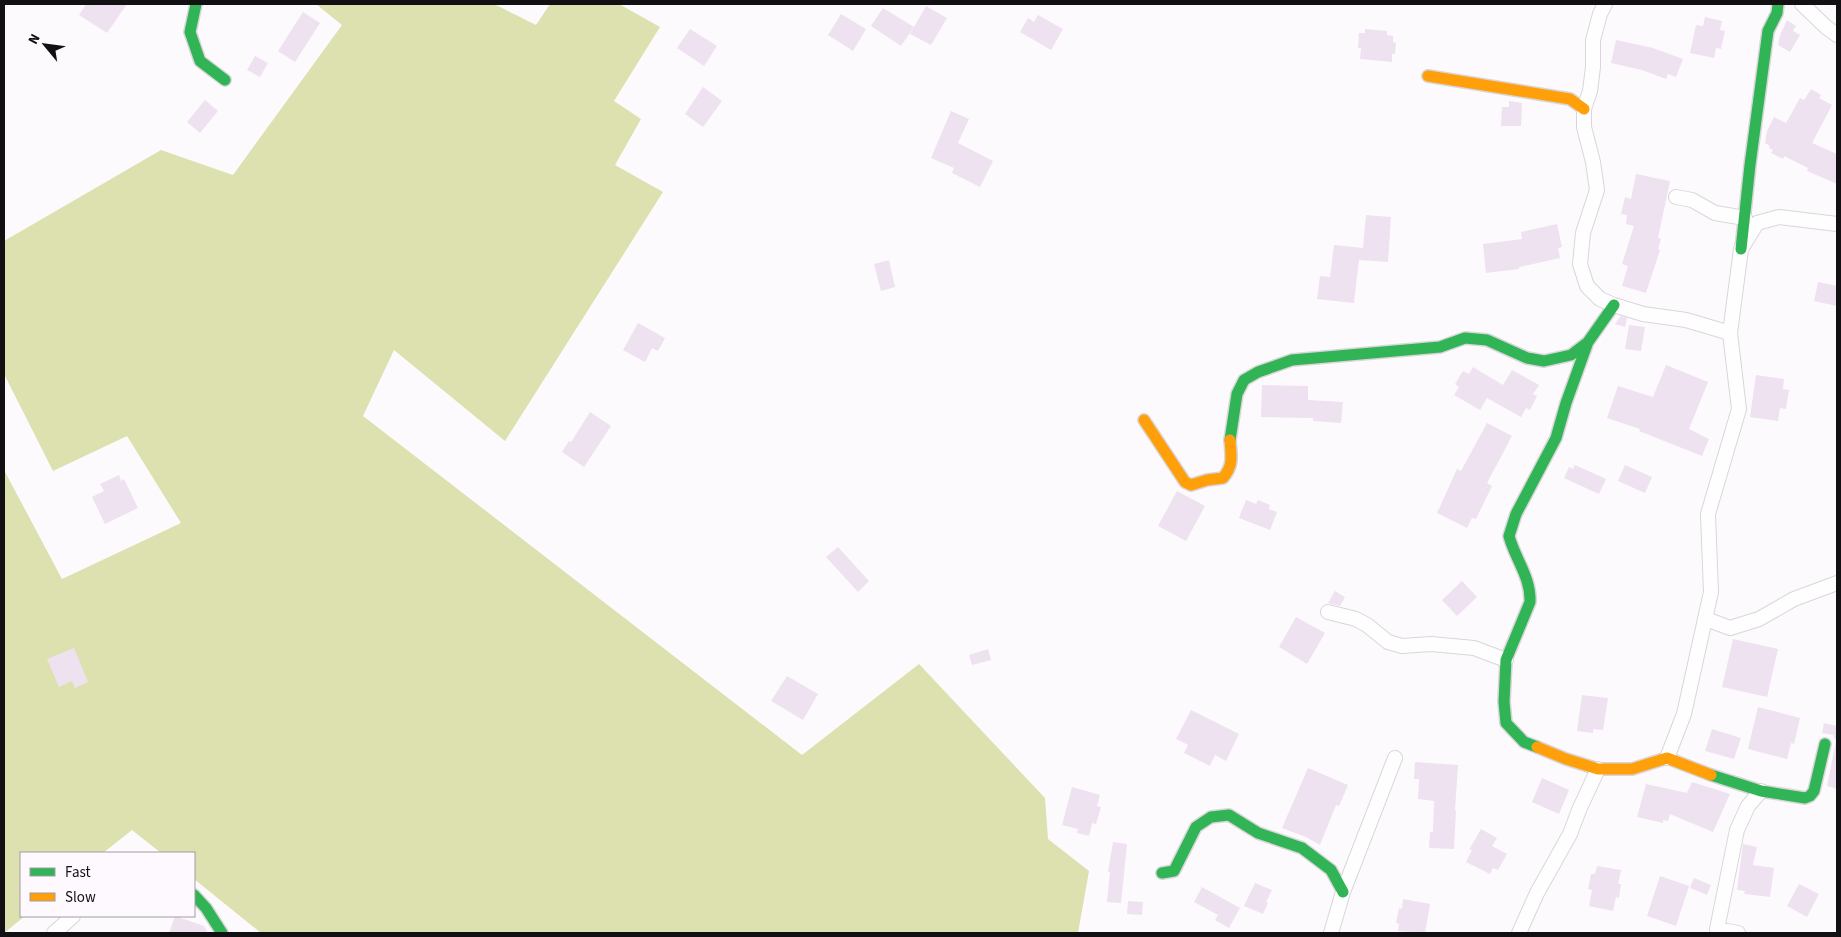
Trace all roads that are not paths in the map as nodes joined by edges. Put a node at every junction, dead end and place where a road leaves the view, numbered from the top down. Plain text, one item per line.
1 (196, 4) edge
2 (1605, 4) edge
3 (1778, 4) edge
4 (1802, 4) edge
5 (1837, 35) edge
6 (1428, 76) dead end
7 (225, 80) dead end
8 (1584, 109) junction
9 (1676, 197) dead end
10 (1745, 218) junction
11 (1837, 224) edge
12 (1741, 249) junction
13 (1614, 305) junction
14 (1730, 333) junction
15 (1588, 342) junction
16 (1144, 420) dead end
17 (1837, 583) edge
18 (1328, 612) dead end
19 (1706, 620) junction
20 (1506, 660) junction
21 (1825, 744) dead end
22 (1395, 758) dead end
23 (1667, 758) junction
24 (1598, 769) junction
25 (1761, 791) junction
26 (1162, 873) dead end
27 (1343, 892) junction
28 (195, 896) edge
29 (72, 917) edge
30 (1716, 931) edge
31 (54, 933) edge
32 (222, 933) edge
33 (1331, 933) edge
34 (1519, 933) edge
35 (1738, 933) edge

1 - 7 street
2 - 8 street
3 - 10 street
4 - 5 street
6 - 8 street
8 - 13 street
9 - 10 street
10 - 12 street
11 - 12 street
12 - 14 street
13 - 14 street
13 - 15 street
14 - 19 street
15 - 16 street
15 - 20 street
17 - 19 street
18 - 20 street
19 - 23 street
20 - 24 street
21 - 25 street
22 - 27 street
23 - 24 street
23 - 25 street
24 - 34 street
25 - 30 street
26 - 27 street
27 - 33 street
28 - 32 street
29 - 31 street
30 - 35 street

